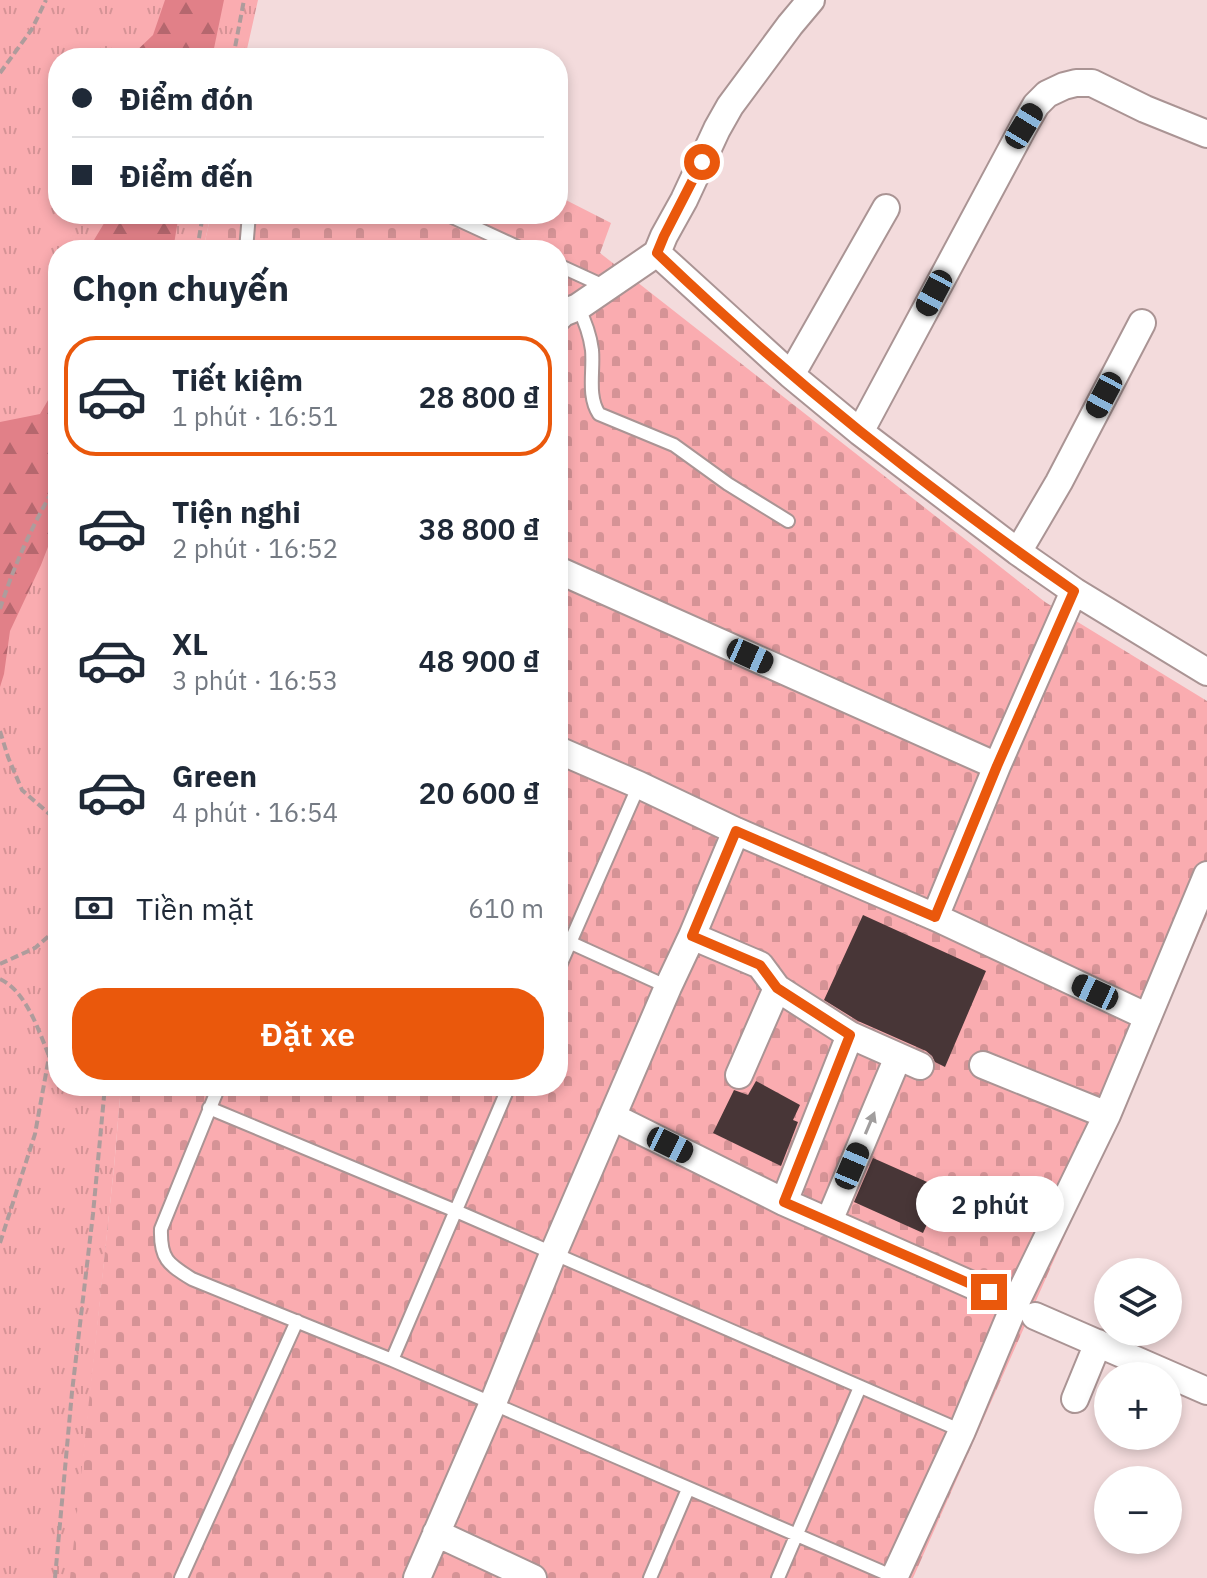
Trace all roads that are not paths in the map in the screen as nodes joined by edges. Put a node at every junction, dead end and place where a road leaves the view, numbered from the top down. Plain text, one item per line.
1 (811, 0) edge
2 (1207, 134) edge
3 (886, 208) dead end
4 (468, 224) edge
5 (502, 240) edge
6 (657, 253) junction
7 (568, 270) edge
8 (606, 287) junction
9 (568, 312) edge
10 (1142, 323) dead end
11 (791, 375) junction
12 (860, 432) junction
13 (788, 521) dead end
14 (1018, 552) junction
15 (568, 574) edge
16 (1074, 591) junction
17 (1207, 672) edge
18 (568, 754) edge
19 (997, 766) junction
20 (639, 785) junction
21 (736, 831) junction
22 (1207, 875) edge
23 (935, 917) junction
24 (568, 932) edge
25 (692, 936) junction
26 (568, 942) edge
27 (668, 987) junction
28 (777, 988) junction
29 (1148, 1017) junction
30 (850, 1035) junction
31 (983, 1065) dead end
32 (739, 1075) dead end
33 (214, 1096) edge
34 (505, 1096) edge
35 (209, 1108) junction
36 (1107, 1115) junction
37 (613, 1117) junction
38 (784, 1202) junction
39 (456, 1211) junction
40 (829, 1221) junction
41 (553, 1254) junction
42 (1025, 1310) junction
43 (297, 1321) junction
44 (1094, 1341) edge
45 (1097, 1346) edge
46 (1105, 1346) edge
47 (392, 1360) junction
48 (860, 1387) junction
49 (1207, 1391) edge
50 (1075, 1399) dead end
51 (493, 1403) junction
52 (962, 1431) junction
53 (688, 1489) junction
54 (436, 1533) junction
55 (797, 1535) junction
56 (894, 1577) edge
57 (181, 1578) edge
58 (417, 1578) edge
59 (533, 1578) edge
60 (650, 1578) edge
61 (778, 1578) edge

1 - 6 street
2 - 12 street
3 - 11 street
4 - 5 lane
6 - 8 street
6 - 11 street
7 - 8 lane
8 - 9 street
9 - 13 lane
10 - 14 street
11 - 12 street
12 - 14 street
14 - 16 street
15 - 19 street
16 - 17 street
16 - 19 street
18 - 20 street
19 - 23 street
20 - 21 street
20 - 24 lane
21 - 23 street
21 - 25 street
22 - 29 street
23 - 29 street
25 - 27 street
25 - 28 street
26 - 27 lane
27 - 37 street
28 - 30 street
28 - 32 street
29 - 36 street
30 - 38 street
40 -> 30 street
31 - 36 street
33 - 35 lane
34 - 39 lane
35 - 39 lane
35 - 43 lane
36 - 42 street
37 - 38 street
37 - 41 street
38 - 40 street
39 - 41 lane
39 - 47 lane
40 - 42 street
41 - 48 lane
41 - 51 street
42 - 44 street
42 - 52 street
43 - 47 lane
43 - 57 lane
45 - 50 street
46 - 49 street
47 - 51 lane
48 - 52 lane
48 - 55 lane
51 - 53 lane
51 - 54 street
52 - 56 street
53 - 55 lane
53 - 60 lane
54 - 58 street
54 - 59 street
55 - 56 lane
55 - 61 lane

